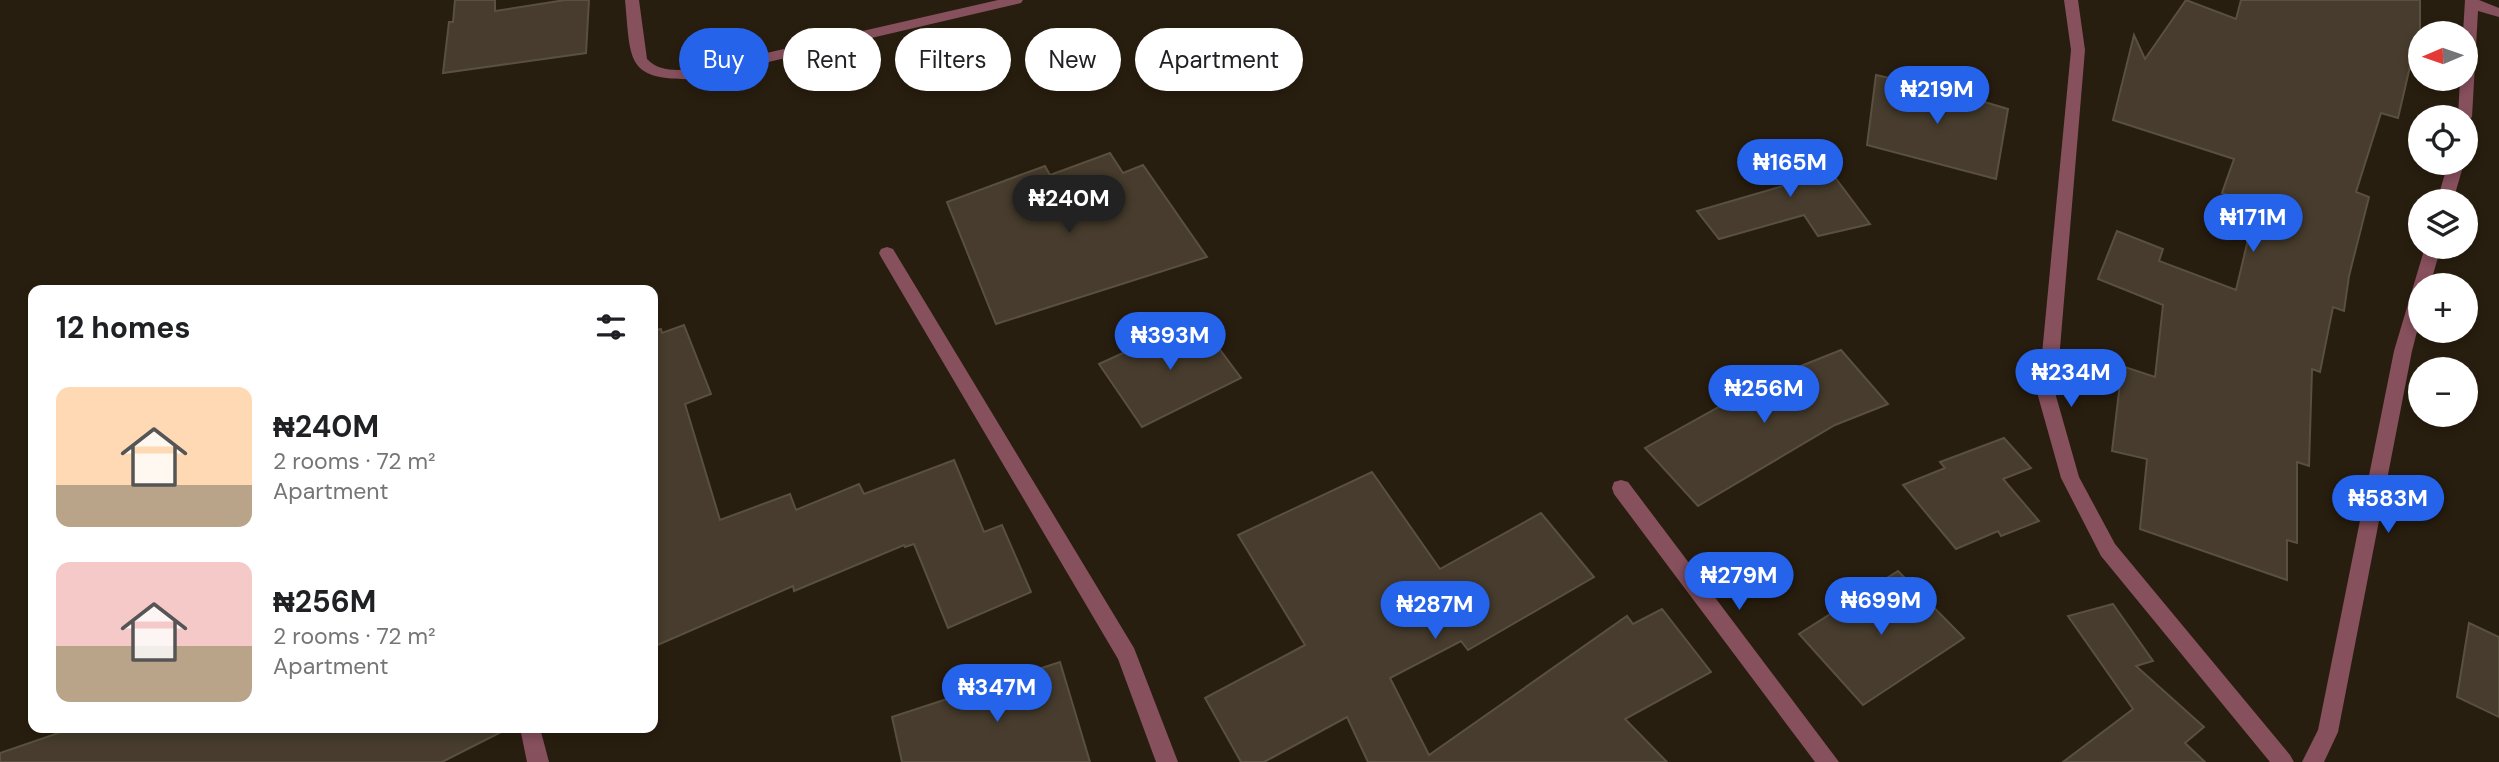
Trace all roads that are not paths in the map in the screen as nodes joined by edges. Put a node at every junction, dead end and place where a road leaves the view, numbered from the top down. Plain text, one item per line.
1 (632, 0) edge
2 (1016, 0) edge
3 (2071, 0) edge
4 (2471, 2) edge
5 (2499, 13) edge
6 (2466, 105) edge
7 (887, 253) dead end
8 (2408, 333) edge
9 (1621, 488) dead end
10 (531, 733) edge
11 (538, 762) edge
12 (1167, 762) edge
13 (1828, 762) edge
14 (2283, 762) edge
15 (2313, 762) edge

1 - 2 street
3 - 14 street
4 - 5 street
4 - 6 street
7 - 12 street
8 - 15 street
9 - 13 street
10 - 11 street

